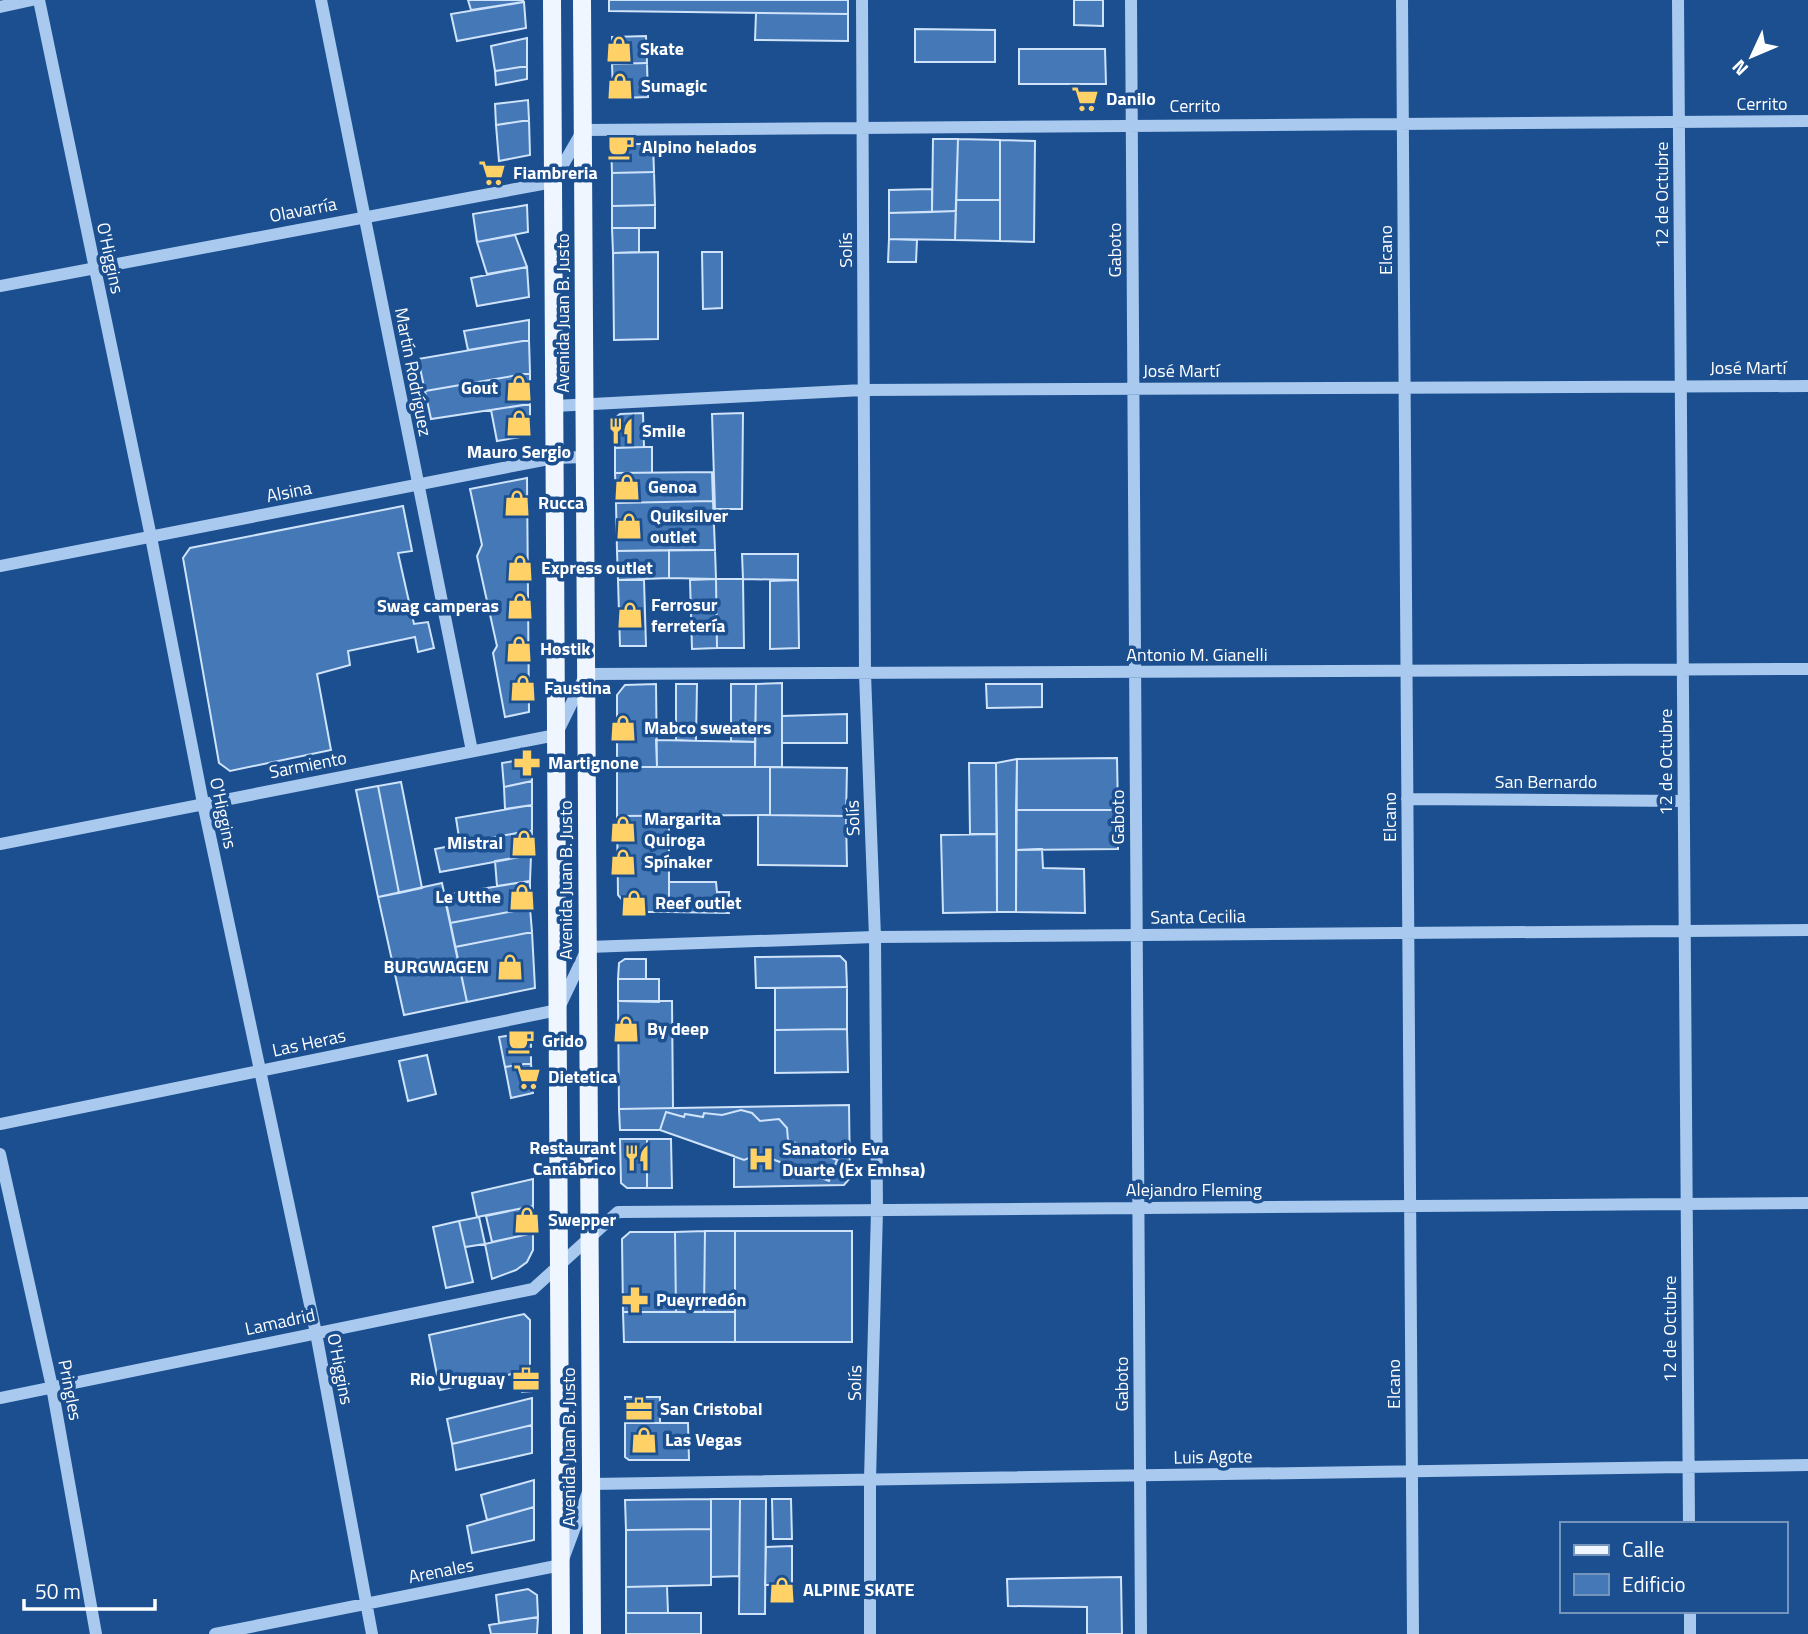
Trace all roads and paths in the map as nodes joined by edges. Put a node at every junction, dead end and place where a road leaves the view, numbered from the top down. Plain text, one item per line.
1 (32, 0) edge
2 (39, 0) edge
3 (321, 0) edge
4 (552, 0) edge
5 (582, 0) edge
6 (862, 0) edge
7 (1131, 0) edge
8 (1402, 0) edge
9 (1678, 0) edge
10 (0, 6) edge
11 (1808, 121) edge
12 (1679, 122) junction
13 (1403, 123) junction
14 (1133, 124) junction
15 (863, 125) junction
16 (583, 130) junction
17 (553, 182) junction
18 (364, 216) junction
19 (94, 267) junction
20 (0, 286) edge
21 (1681, 386) junction
22 (1808, 386) edge
23 (1404, 387) junction
24 (1133, 389) junction
25 (863, 390) junction
26 (585, 404) junction
27 (554, 406) junction
28 (584, 457) junction
29 (554, 458) junction
30 (418, 485) junction
31 (151, 537) junction
32 (0, 566) edge
33 (1808, 669) edge
34 (1683, 670) junction
35 (1406, 671) junction
36 (1135, 673) junction
37 (586, 674) junction
38 (865, 674) junction
39 (556, 735) junction
40 (472, 751) junction
41 (1407, 799) junction
42 (1684, 800) junction
43 (203, 803) junction
44 (0, 844) edge
45 (1685, 930) junction
46 (1808, 930) edge
47 (1408, 933) junction
48 (1136, 935) junction
49 (875, 937) junction
50 (588, 947) junction
51 (558, 1010) junction
52 (260, 1071) junction
53 (0, 1124) edge
54 (0, 1154) edge
55 (1808, 1203) edge
56 (1687, 1204) junction
57 (1410, 1206) junction
58 (1139, 1208) junction
59 (877, 1210) junction
60 (589, 1238) junction
61 (559, 1265) junction
62 (316, 1333) junction
63 (52, 1387) junction
64 (0, 1398) edge
65 (1808, 1465) edge
66 (1689, 1467) junction
67 (1412, 1471) junction
68 (1140, 1476) junction
69 (870, 1480) junction
70 (591, 1484) junction
71 (1689, 1522) edge
72 (561, 1565) junction
73 (365, 1603) junction
74 (1690, 1613) edge
75 (96, 1634) edge
76 (215, 1634) edge
77 (372, 1634) edge
78 (561, 1634) edge
79 (592, 1634) edge
80 (870, 1634) edge
81 (1141, 1634) edge
82 (1413, 1634) edge
83 (1690, 1634) edge

1 - 10 street
2 - 19 street, O'Higgins
3 - 18 street, Martín Rodríguez
4 - 17 main road, Avenida Juan B. Justo
5 - 16 main road, Avenida Juan B. Justo
6 - 15 street, Solís
7 - 14 street, Gaboto
8 - 13 street, Elcano
9 - 12 street, 12 de Octubre
11 - 12 street, Cerrito
12 - 13 street, Cerrito
12 - 21 street, 12 de Octubre
13 - 14 street, Cerrito
13 - 23 street, Elcano
14 - 15 street, Cerrito
14 - 24 street, Gaboto
15 - 16 street, Cerrito
15 - 25 street, Solís
16 - 17 street
16 - 26 main road, Avenida Juan B. Justo
17 - 18 street, Olavarría
17 - 27 main road, Avenida Juan B. Justo
18 - 19 street, Olavarría
18 - 30 street, Martín Rodríguez
19 - 20 street, Olavarría
19 - 31 street, O'Higgins
21 - 22 street, José Martí
21 - 23 street, José Martí
21 - 34 street, 12 de Octubre
23 - 24 street, José Martí
23 - 35 street, Elcano
24 - 25 street, José Martí
24 - 36 street, Gaboto
25 - 26 street, José Martí
25 - 38 street, Solís
26 - 27 street, José Martí
26 - 28 main road, Avenida Juan B. Justo
27 - 29 main road, Avenida Juan B. Justo
28 - 29 street, Alsina
28 - 37 main road, Avenida Juan B. Justo
29 - 30 street, Alsina
29 - 39 main road, Avenida Juan B. Justo
30 - 31 street, Alsina
30 - 40 street, Martín Rodríguez
31 - 32 street, Alsina
31 - 43 street, O'Higgins
33 - 34 street, Antonio M. Gianelli
34 - 35 street, Antonio M. Gianelli
34 - 42 street, 12 de Octubre
35 - 36 street, Antonio M. Gianelli
35 - 41 street, Elcano
36 - 38 street, Antonio M. Gianelli
36 - 48 street, Gaboto
37 - 38 street, Antonio M. Gianelli
37 - 39 street
37 - 50 main road, Avenida Juan B. Justo
38 - 49 street, Solís
39 - 40 street, Sarmiento
39 - 51 main road, Avenida Juan B. Justo
40 - 43 street, Sarmiento
41 - 42 street, San Bernardo
41 - 47 street, Elcano
42 - 45 street, 12 de Octubre
43 - 44 street, Sarmiento
43 - 52 street, O'Higgins
45 - 46 street, Santa Cecilia
45 - 47 street, Santa Cecilia
45 - 56 street, 12 de Octubre
47 - 48 street, Santa Cecilia
47 - 57 street, Elcano
48 - 49 street, Santa Cecilia
48 - 58 street, Gaboto
49 - 50 street, Santa Cecilia
49 - 59 street, Solís
50 - 51 street
50 - 60 main road, Avenida Juan B. Justo
51 - 52 street, Las Heras
51 - 61 main road, Avenida Juan B. Justo
52 - 53 street, Las Heras
52 - 62 street, O'Higgins
54 - 63 street, Pringles
55 - 56 street, Alejandro Fleming
56 - 57 street, Alejandro Fleming
56 - 66 street, 12 de Octubre
57 - 58 street, Alejandro Fleming
57 - 67 street, Elcano
58 - 59 street, Alejandro Fleming
58 - 68 street, Gaboto
59 - 60 street, Alejandro Fleming
59 - 69 street, Solís
60 - 61 street, Lamadrid
60 - 70 main road, Avenida Juan B. Justo
61 - 62 street, Lamadrid
61 - 72 main road, Avenida Juan B. Justo
62 - 63 street, Lamadrid
62 - 73 street, O'Higgins
63 - 64 street, Lamadrid
63 - 75 street, Pringles
65 - 66 street, Luis Agote
66 - 67 street, Luis Agote
66 - 71 street, 12 de Octubre
67 - 68 street, Luis Agote
67 - 82 street, Elcano
68 - 69 street, Luis Agote
68 - 81 street, Gaboto
69 - 70 street, Luis Agote
69 - 80 street, Solís
70 - 72 street
70 - 79 main road, Avenida Juan B. Justo
72 - 73 street, Arenales
72 - 78 main road, Avenida Juan B. Justo
73 - 76 street, Arenales
73 - 77 street, O'Higgins
74 - 83 street

